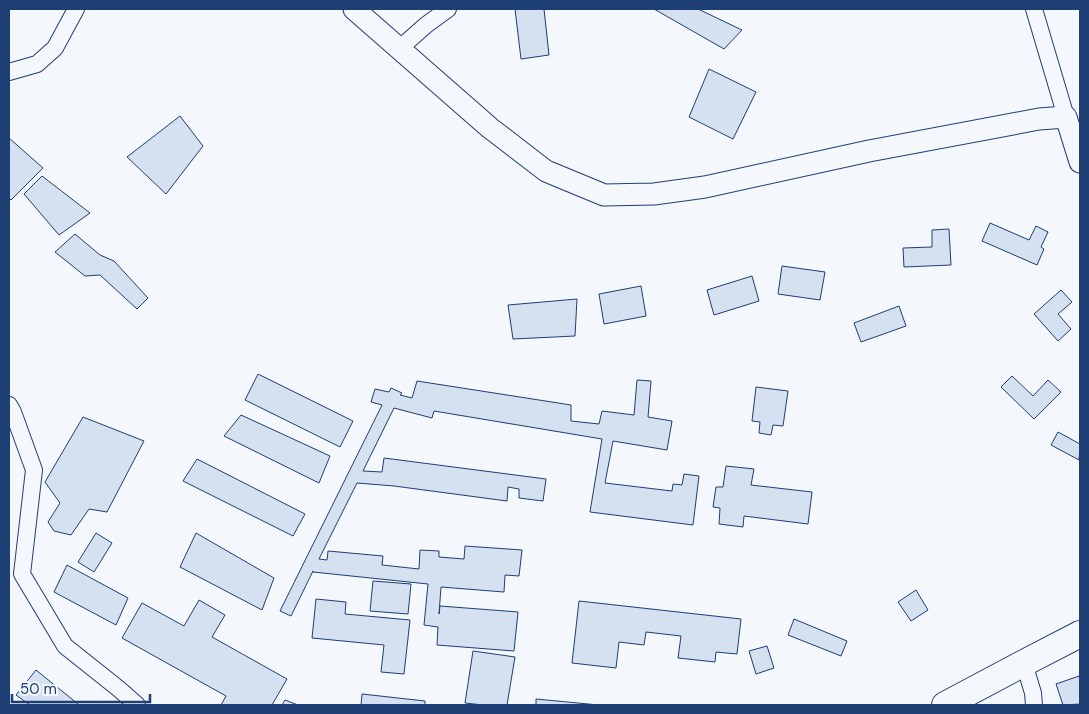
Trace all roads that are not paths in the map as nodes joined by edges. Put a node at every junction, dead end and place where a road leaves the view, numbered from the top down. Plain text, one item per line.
1 (76, 9) edge
2 (354, 9) edge
3 (448, 9) edge
4 (1034, 9) edge
5 (399, 49) junction
6 (9, 72) edge
7 (1066, 117) junction
8 (1080, 162) edge
9 (9, 405) edge
10 (1080, 634) edge
11 (1024, 662) junction
12 (137, 705) edge
13 (945, 705) edge
14 (1034, 705) edge

1 - 6 street
2 - 5 street
3 - 5 street
4 - 7 street
5 - 7 street
7 - 8 street
9 - 12 street
10 - 11 main road
11 - 13 main road
11 - 14 street

